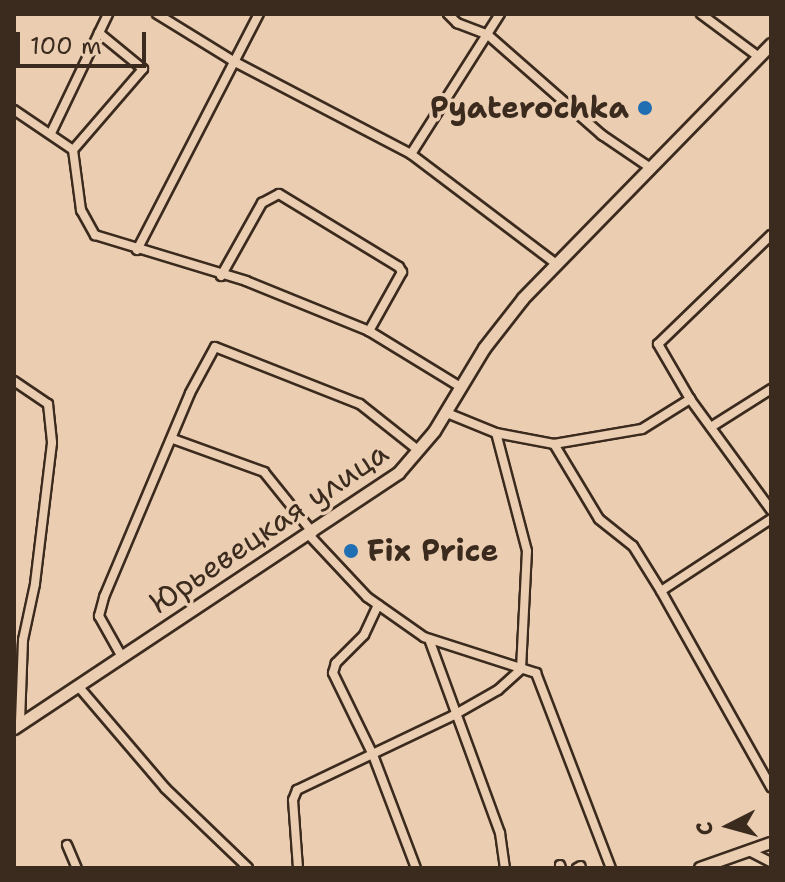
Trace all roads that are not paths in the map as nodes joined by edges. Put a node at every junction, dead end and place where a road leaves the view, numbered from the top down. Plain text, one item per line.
1 (108, 14) edge
2 (157, 14) edge
3 (259, 14) edge
4 (448, 14) edge
5 (500, 14) edge
6 (701, 14) edge
7 (99, 33) junction
8 (488, 35) junction
9 (771, 44) edge
10 (759, 57) junction
11 (235, 62) junction
12 (771, 62) edge
13 (14, 110) edge
14 (52, 131) junction
15 (73, 150) junction
16 (411, 154) junction
17 (649, 167) junction
18 (771, 235) edge
19 (137, 250) junction
20 (555, 263) junction
21 (221, 276) junction
22 (369, 331) junction
23 (14, 381) edge
24 (462, 388) junction
25 (771, 389) edge
26 (690, 399) junction
27 (447, 413) junction
28 (711, 427) junction
29 (496, 433) junction
30 (173, 439) junction
31 (554, 444) junction
32 (419, 451) junction
33 (771, 510) edge
34 (771, 519) edge
35 (311, 534) junction
36 (661, 591) junction
37 (378, 605) junction
38 (25, 627) junction
39 (14, 632) edge
40 (429, 639) junction
41 (122, 657) junction
42 (521, 669) junction
43 (78, 686) junction
44 (454, 715) junction
45 (17, 726) edge
46 (373, 755) junction
47 (771, 787) edge
48 (771, 843) edge
49 (67, 845) dead end
50 (749, 851) junction
51 (771, 862) edge
52 (77, 868) edge
53 (248, 868) edge
54 (298, 868) edge
55 (416, 868) edge
56 (505, 868) edge
57 (611, 868) edge
58 (700, 868) edge

1 - 7 street
2 - 11 street
3 - 11 street
4 - 8 street
5 - 8 street
6 - 10 street
7 - 14 street
7 - 15 street
8 - 16 street
8 - 17 street
9 - 10 main road, Юрьевецкая улица
10 - 12 street
10 - 17 main road, Юрьевецкая улица
11 - 16 street
11 - 19 street
13 - 14 street
14 - 15 street
15 - 19 street
16 - 20 street
17 - 20 main road, Юрьевецкая улица
18 - 26 street
19 - 21 street
20 - 24 main road, Юрьевецкая улица
21 - 22 street
21 - 22 street
22 - 24 street
23 - 38 street
24 - 27 main road, Юрьевецкая улица
25 - 28 street
26 - 28 street
26 - 31 street
27 - 29 street
27 - 32 main road, Юрьевецкая улица
28 - 33 street
29 - 31 street
29 - 42 street
30 - 32 street
30 - 35 street
30 - 41 street
31 - 36 street
32 - 35 main road, Юрьевецкая улица
34 - 36 street
35 - 37 street
35 - 41 main road, Юрьевецкая улица
36 - 47 street
37 - 40 street
37 - 46 street
38 - 39 street
38 - 45 street
40 - 42 street
40 - 44 street
41 - 43 main road, Юрьевецкая улица
42 - 44 street
42 - 57 street
43 - 45 main road, Юрьевецкая улица
43 - 53 street
44 - 46 street
44 - 56 street
46 - 54 street
46 - 55 street
48 - 50 street
49 - 52 street
50 - 51 street
50 - 58 street

